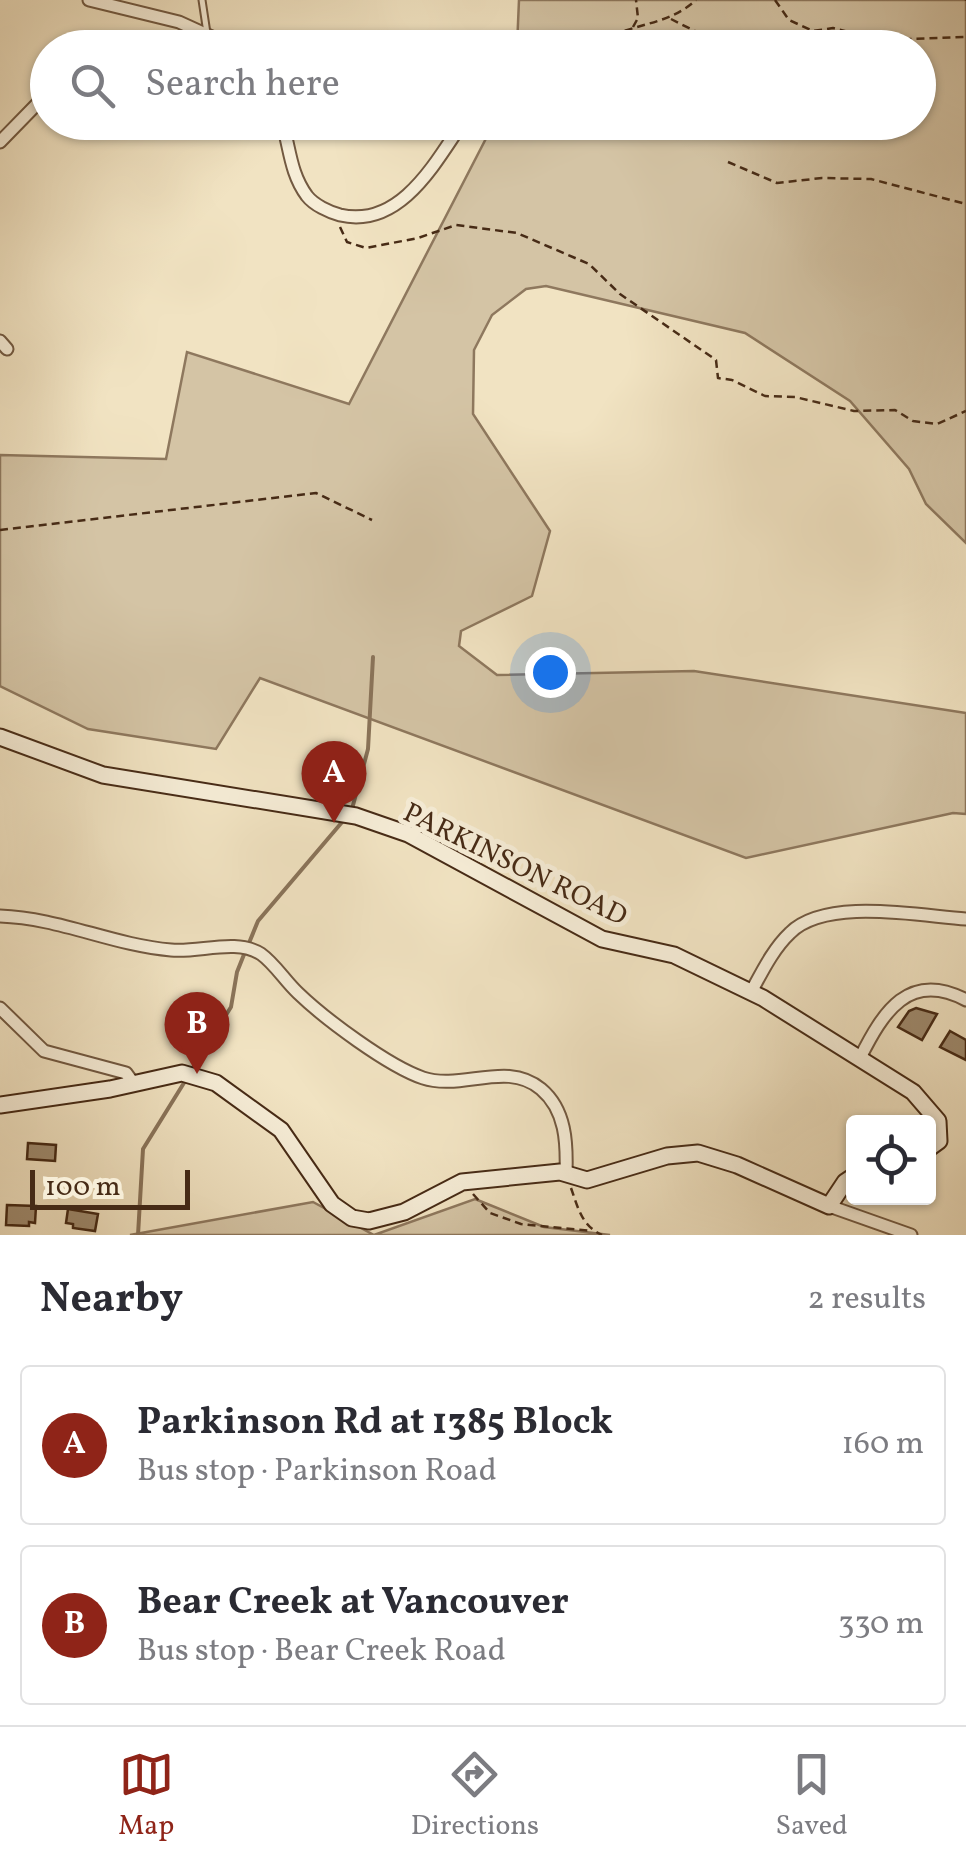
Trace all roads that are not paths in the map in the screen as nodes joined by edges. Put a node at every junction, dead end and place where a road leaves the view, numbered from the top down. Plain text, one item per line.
1 (90, 0) edge
2 (202, 0) edge
3 (200, 30) edge
4 (207, 30) edge
5 (30, 111) edge
6 (285, 140) edge
7 (451, 140) edge
8 (0, 142) edge
9 (0, 737) edge
10 (0, 916) edge
11 (966, 919) edge
12 (751, 992) junction
13 (966, 1000) edge
14 (0, 1008) edge
15 (860, 1058) junction
16 (134, 1084) junction
17 (0, 1106) edge
18 (933, 1115) edge
19 (936, 1119) edge
20 (936, 1143) edge
21 (566, 1173) junction
22 (846, 1181) edge
23 (829, 1206) junction
24 (911, 1235) edge

1 - 3 street
2 - 4 lane
5 - 8 street
6 - 7 street
9 - 12 street, PARKINSON ROAD
10 - 21 street
11 - 12 street
12 - 15 street, PARKINSON ROAD
13 - 15 street
14 - 16 street
15 - 18 street, PARKINSON ROAD
16 - 17 street
16 - 21 street
19 - 20 street, PARKINSON ROAD
21 - 23 street
22 - 23 street
23 - 24 street

